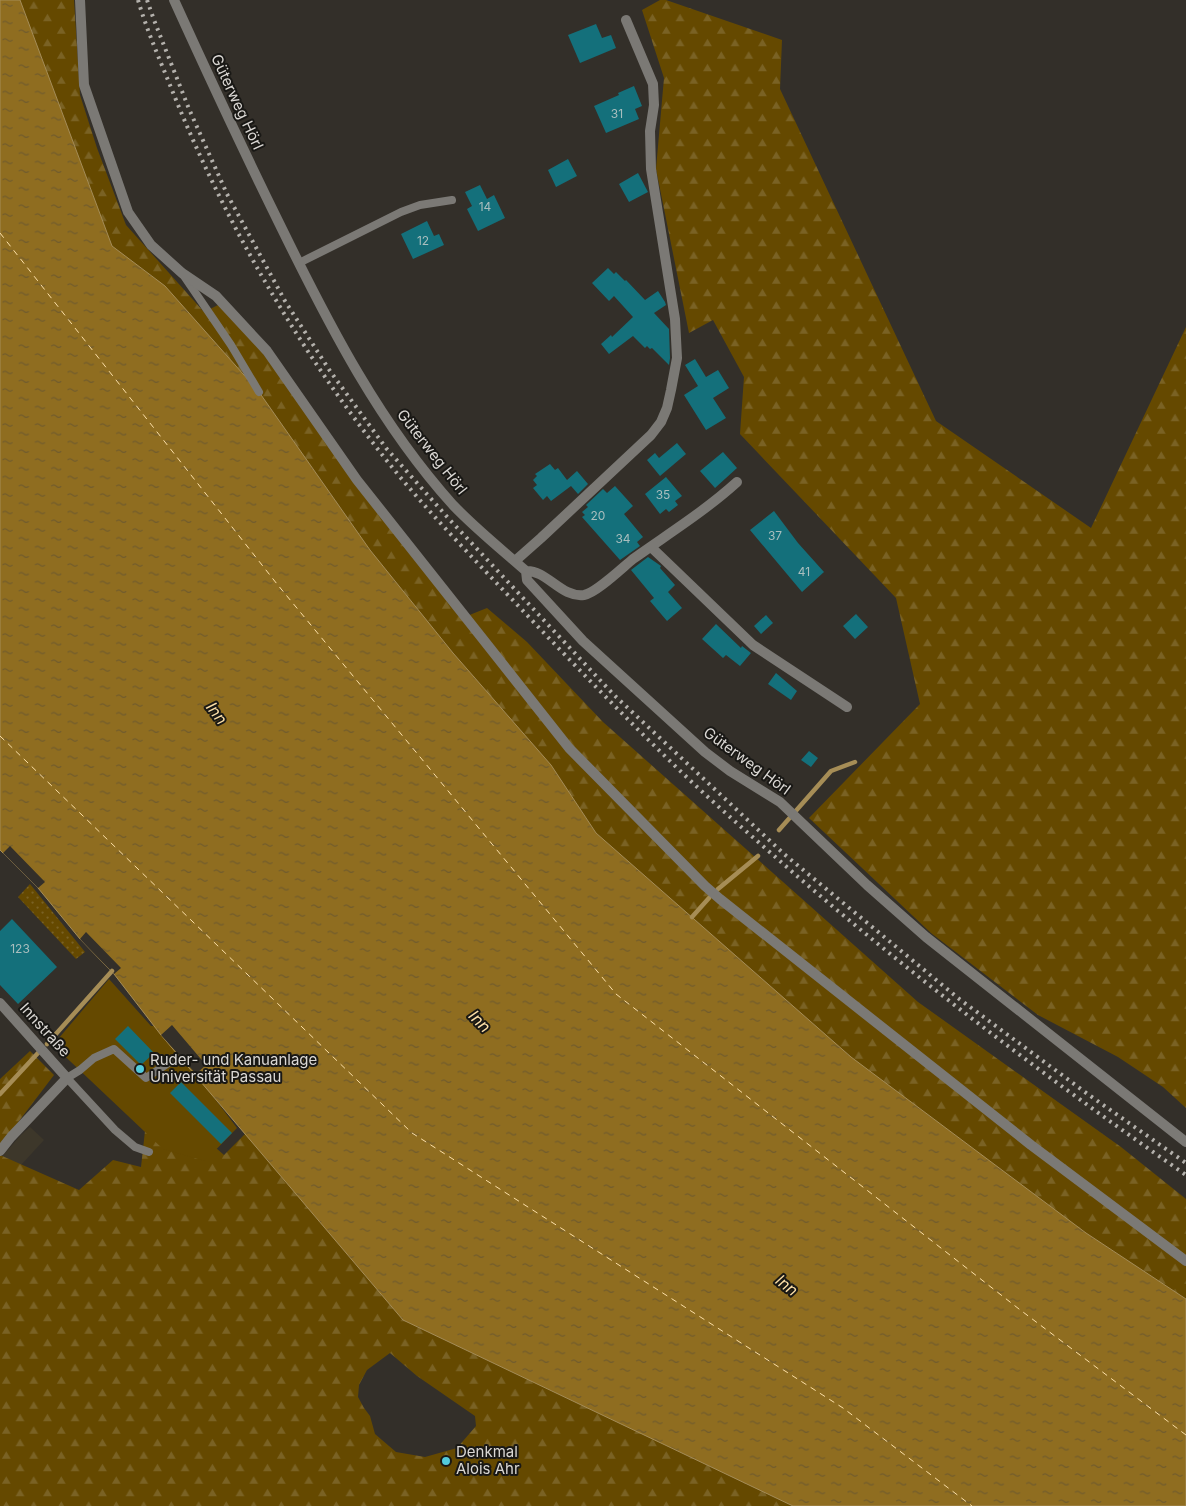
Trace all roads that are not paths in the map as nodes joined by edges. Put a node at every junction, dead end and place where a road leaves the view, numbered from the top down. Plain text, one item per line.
1 (80, 0) edge
2 (174, 0) edge
3 (626, 20) dead end
4 (452, 200) dead end
5 (299, 263) junction
6 (182, 274) junction
7 (259, 392) dead end
8 (737, 482) dead end
9 (650, 547) junction
10 (514, 561) junction
11 (526, 571) junction
12 (847, 707) dead end
13 (0, 1003) edge
14 (170, 1062) dead end
15 (67, 1078) junction
16 (1186, 1142) edge
17 (0, 1151) edge
18 (149, 1152) dead end
19 (1186, 1262) edge

1 - 6 street
2 - 5 street, Güterweg Hörl
3 - 10 street
4 - 5 lane
5 - 10 street, Güterweg Hörl
6 - 7 lane
6 - 19 street
8 - 9 street
9 - 11 street
9 - 12 street
10 - 11 street, Güterweg Hörl
11 - 16 street, Güterweg Hörl
13 - 15 street, Innstraße
14 - 15 lane
15 - 17 street
15 - 18 lane

